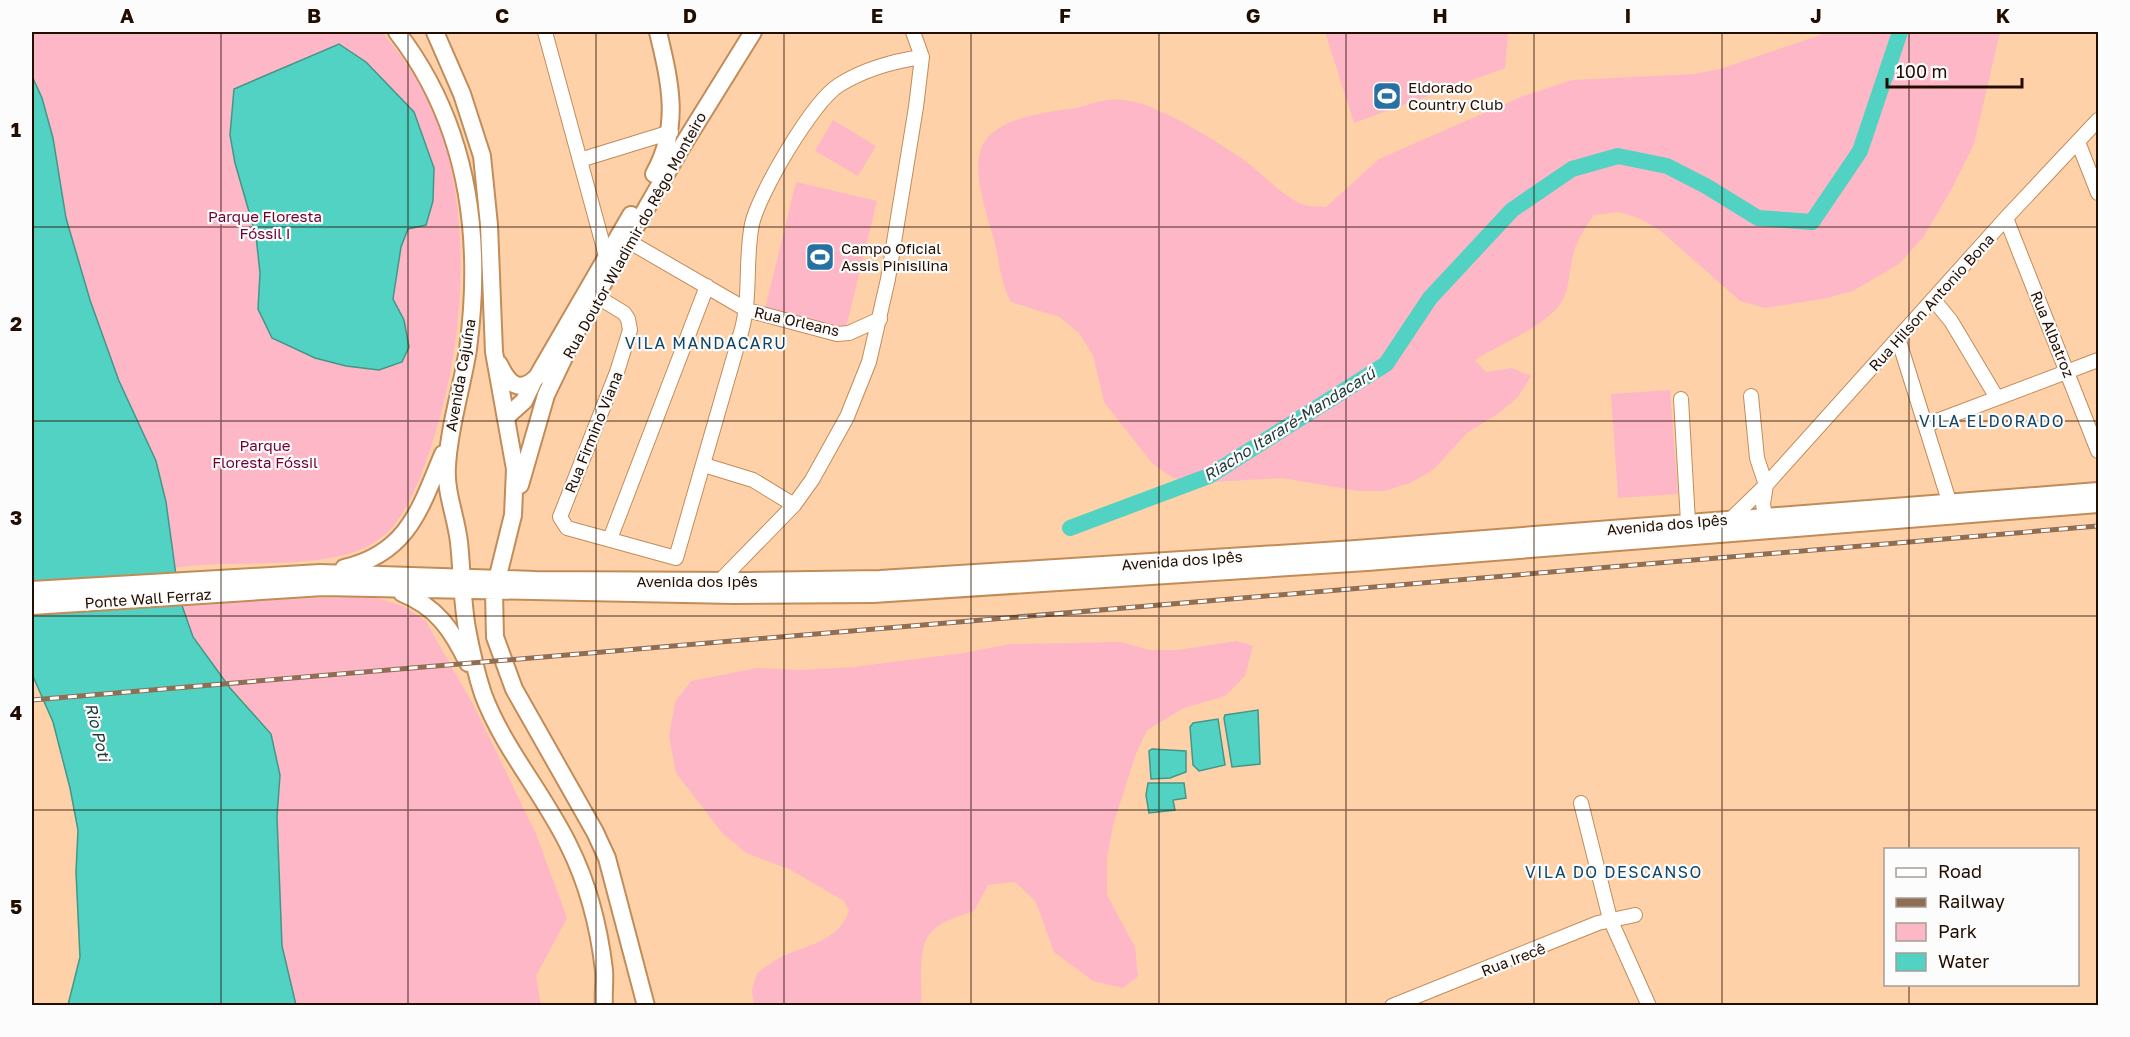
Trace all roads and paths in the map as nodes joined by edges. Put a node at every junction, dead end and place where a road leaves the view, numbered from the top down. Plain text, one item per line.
1 (397, 32) edge
2 (435, 32) edge
3 (545, 32) edge
4 (658, 32) edge
5 (753, 32) edge
6 (914, 32) edge
7 (922, 57) junction
8 (2098, 120) edge
9 (671, 132) junction
10 (2078, 142) junction
11 (580, 160) junction
12 (2098, 193) edge
13 (2007, 218) junction
14 (628, 241) junction
15 (606, 256) junction
16 (706, 286) junction
17 (1933, 299) junction
18 (590, 300) junction
19 (747, 310) junction
20 (880, 319) junction
21 (1898, 338) junction
22 (494, 352) junction
23 (2098, 360) edge
24 (2067, 372) junction
25 (534, 380) junction
26 (1751, 396) dead end
27 (1997, 398) junction
28 (1681, 399) dead end
29 (506, 417) junction
30 (1926, 425) junction
31 (448, 442) junction
32 (2098, 451) edge
33 (704, 465) junction
34 (1766, 485) junction
35 (2098, 490) edge
36 (1949, 501) junction
37 (2098, 504) edge
38 (794, 505) junction
39 (513, 515) junction
40 (1688, 522) junction
41 (1766, 524) junction
42 (1732, 526) junction
43 (610, 539) junction
44 (1355, 556) junction
45 (320, 573) junction
46 (1064, 575) junction
47 (720, 581) junction
48 (264, 582) junction
49 (461, 583) junction
50 (496, 584) junction
51 (390, 588) junction
52 (32, 590) edge
53 (32, 606) edge
54 (483, 694) junction
55 (1581, 803) dead end
56 (1635, 915) dead end
57 (1610, 919) junction
58 (633, 964) junction
59 (604, 974) junction
60 (604, 1005) edge
61 (612, 1005) edge
62 (637, 1005) edge
63 (646, 1005) edge
64 (1392, 1005) edge
65 (1649, 1005) edge

1 - 31 main road, Avenida Cajuína
2 - 22 main road, Avenida Cajuína
3 - 11 street
4 - 9 main road
5 - 14 main road, Rua Doutor Wladimir do Rêgo Monteiro
6 - 7 street
7 - 19 street
7 - 20 street
8 - 10 street, Rua Hilson Antonio Bona
9 - 11 street
9 - 15 main road
10 - 12 street
10 - 13 street, Rua Hilson Antonio Bona
11 - 15 street
13 - 17 street, Rua Hilson Antonio Bona
13 - 24 street, Rua Albatroz
14 - 16 street, Rua Orleans
14 - 18 main road, Rua Doutor Wladimir do Rêgo Monteiro
15 - 18 main road
16 - 19 street, Rua Orleans
16 - 43 street
17 - 21 street, Rua Hilson Antonio Bona
17 - 27 street
18 - 25 main road
18 - 39 main road, Rua Doutor Wladimir do Rêgo Monteiro
18 - 43 street, Rua Firmino Viana
19 - 20 street, Rua Orleans
19 - 33 street
20 - 38 street
21 - 30 street
21 - 34 street, Rua Hilson Antonio Bona
22 - 25 main road
22 - 29 main road, Avenida Cajuína
23 - 24 street
24 - 27 street
24 - 32 street, Rua Albatroz
25 - 29 main road
26 - 34 street
27 - 30 street
28 - 40 street
29 - 39 main road, Avenida Cajuína
30 - 36 street
31 - 45 main road
31 - 49 main road, Avenida Cajuína
33 - 38 street
33 - 43 street
34 - 41 street
34 - 42 street, Rua Hilson Antonio Bona
35 - 36 main road, Avenida dos Ipês
36 - 41 main road, Avenida dos Ipês
37 - 41 main road, Avenida dos Ipês
38 - 47 street
39 - 50 main road, Avenida Cajuína
40 - 42 main road, Avenida dos Ipês
40 - 44 main road, Avenida dos Ipês
41 - 42 main road, Avenida dos Ipês
42 - 44 main road, Avenida dos Ipês
44 - 46 main road, Avenida dos Ipês
45 - 48 main road, Avenida dos Ipês
45 - 49 main road, Avenida dos Ipês
46 - 47 main road, Avenida dos Ipês
46 - 50 main road, Avenida dos Ipês
47 - 50 main road, Avenida dos Ipês
48 - 51 main road, Avenida dos Ipês
48 - 52 main road, Ponte Wall Ferraz
48 - 53 main road, Ponte Wall Ferraz
49 - 50 main road, Avenida dos Ipês
49 - 51 main road, Avenida dos Ipês
49 - 54 main road, Avenida Cajuína
50 - 58 main road, Avenida Cajuína
51 - 54 main road
54 - 59 main road
55 - 57 street
56 - 57 street, Rua Irecê
57 - 64 street, Rua Irecê
57 - 65 street
58 - 62 main road
58 - 63 main road
59 - 60 main road
59 - 61 main road

